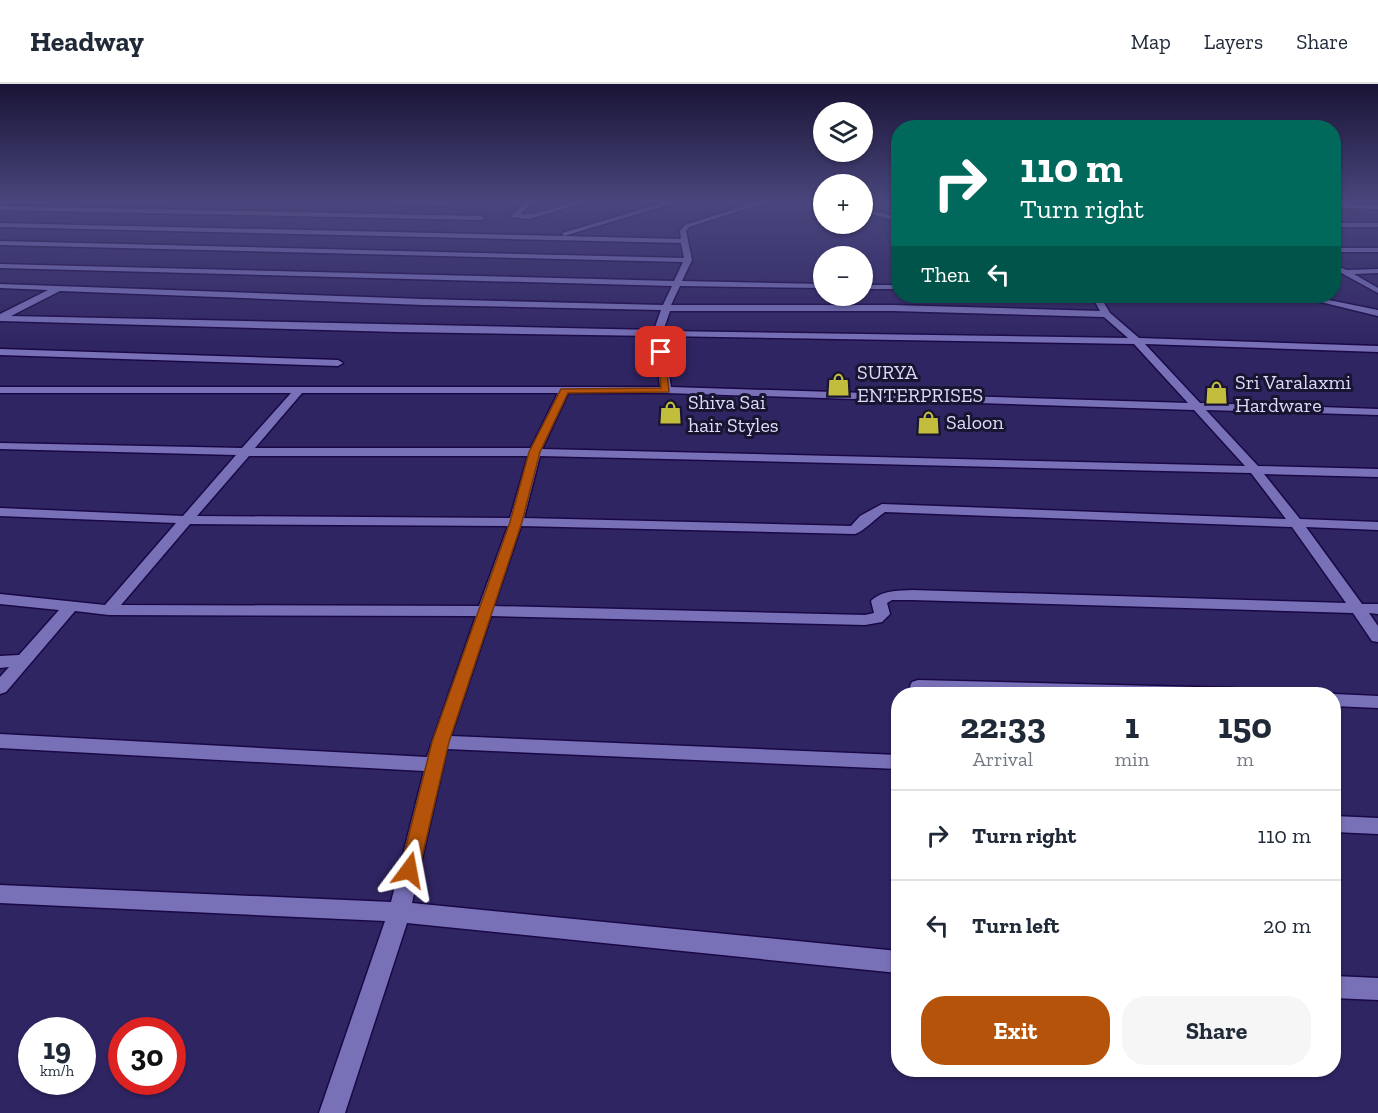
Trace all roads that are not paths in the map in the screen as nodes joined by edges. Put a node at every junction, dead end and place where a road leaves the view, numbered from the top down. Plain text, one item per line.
1 (122, 249) edge
2 (248, 249) edge
3 (685, 249) edge
4 (1341, 250) edge
5 (1378, 250) edge
6 (688, 260) junction
7 (0, 266) edge
8 (88, 268) junction
9 (1343, 272) joint
10 (1378, 272) edge
11 (79, 274) dead end
12 (69, 281) dead end
13 (678, 283) junction
14 (0, 286) edge
15 (813, 286) edge
16 (873, 287) edge
17 (891, 287) edge
18 (59, 288) junction
19 (1378, 291) edge
20 (1100, 303) edge
21 (1332, 303) edge
22 (666, 308) junction
23 (1378, 313) edge
24 (1106, 314) junction
25 (0, 318) edge
26 (658, 333) junction
27 (1137, 341) junction
28 (1378, 349) edge
29 (0, 352) edge
30 (338, 363) dead end
31 (0, 390) edge
32 (299, 390) junction
33 (666, 390) junction
34 (564, 391) junction
35 (1198, 406) junction
36 (1378, 412) edge
37 (0, 446) edge
38 (244, 452) junction
39 (535, 452) junction
40 (1252, 468) junction
41 (1378, 473) edge
42 (0, 512) edge
43 (188, 520) junction
44 (516, 522) junction
45 (1295, 522) junction
46 (1378, 526) edge
47 (0, 599) edge
48 (71, 606) junction
49 (1358, 609) junction
50 (1378, 609) edge
51 (109, 610) junction
52 (484, 611) junction
53 (1378, 637) edge
54 (26, 660) junction
55 (0, 662) edge
56 (918, 686) dead end
57 (975, 687) edge
58 (0, 688) edge
59 (1341, 700) edge
60 (1378, 702) edge
61 (0, 741) edge
62 (440, 742) junction
63 (891, 762) edge
64 (434, 764) junction
65 (1341, 824) edge
66 (1378, 826) edge
67 (0, 894) edge
68 (399, 912) junction
69 (891, 961) edge
70 (1341, 987) edge
71 (1378, 990) edge
72 (332, 1113) edge

1 - 8 street
2 - 6 street
3 - 6 street
4 - 5 street
6 - 13 street
7 - 8 street
8 - 11 street
8 - 13 street
9 - 10 street
9 - 19 street
12 - 18 street
13 - 15 street
13 - 22 street
14 - 18 street
16 - 17 street
18 - 22 street
18 - 25 street
20 - 24 street
21 - 23 street
22 - 24 street
22 - 26 street
24 - 27 street
25 - 26 street
26 - 27 street
26 - 33 street
27 - 28 street
27 - 35 street
29 - 30 street
31 - 32 street
32 - 34 street
32 - 38 street
33 - 34 street
33 - 35 street
34 - 39 street
35 - 36 street
35 - 40 street
37 - 38 street
38 - 39 street
38 - 43 street
39 - 40 street
39 - 44 street
40 - 41 street
40 - 45 street
42 - 43 street
43 - 44 street
43 - 51 street
44 - 45 street
44 - 52 street
45 - 46 street
45 - 49 street
47 - 48 street
48 - 51 street
48 - 54 street
49 - 50 street
49 - 52 street
49 - 53 street
51 - 52 street
52 - 62 street
54 - 55 street
54 - 58 street
56 - 57 street
59 - 60 street
61 - 64 street
62 - 63 street
62 - 64 street
64 - 68 street
65 - 66 street
67 - 68 street
68 - 69 street
68 - 72 street
70 - 71 street

